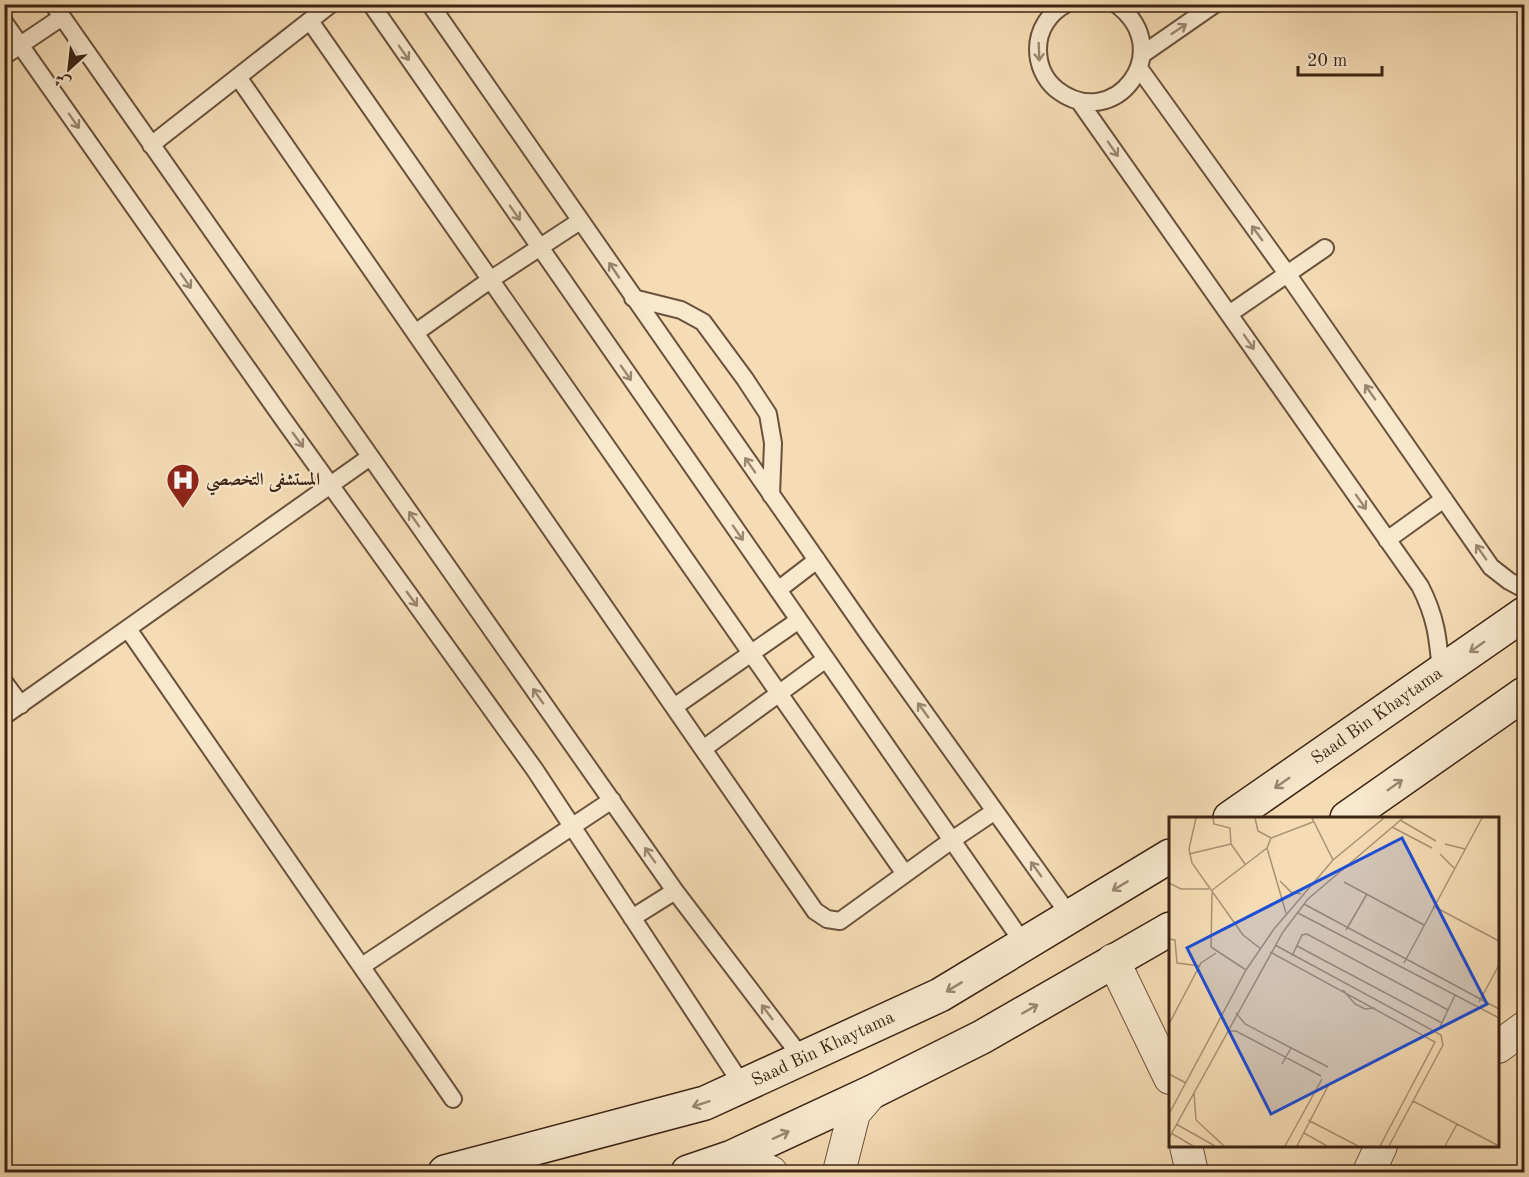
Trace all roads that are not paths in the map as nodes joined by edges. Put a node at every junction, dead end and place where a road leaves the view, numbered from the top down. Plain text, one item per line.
1 (331, 4) edge
2 (371, 4) edge
3 (430, 4) edge
4 (1066, 4) edge
5 (1116, 4) edge
6 (1215, 4) edge
7 (58, 11) edge
8 (310, 21) junction
9 (4, 22) edge
10 (20, 45) junction
11 (4, 56) edge
12 (1141, 61) junction
13 (238, 77) junction
14 (1079, 101) junction
15 (151, 145) junction
16 (580, 221) junction
17 (538, 248) junction
18 (1326, 248) dead end
19 (1288, 275) junction
20 (490, 280) junction
21 (633, 298) junction
22 (1229, 314) junction
23 (415, 333) junction
24 (370, 457) junction
25 (331, 485) junction
26 (771, 495) junction
27 (1444, 499) junction
28 (1387, 540) junction
29 (817, 560) junction
30 (1524, 589) edge
31 (778, 590) junction
32 (1524, 614) edge
33 (799, 620) junction
34 (128, 629) junction
35 (751, 653) junction
36 (826, 659) junction
37 (1441, 672) junction
38 (4, 682) edge
39 (778, 693) junction
40 (1524, 694) edge
41 (21, 705) junction
42 (674, 707) junction
43 (4, 716) edge
44 (703, 749) junction
45 (612, 800) junction
46 (995, 811) junction
47 (1233, 817) edge
48 (1350, 817) edge
49 (573, 828) junction
50 (952, 840) junction
51 (1169, 857) edge
52 (904, 874) junction
53 (675, 891) junction
54 (1070, 916) junction
55 (632, 918) junction
56 (1169, 930) edge
57 (1024, 944) junction
58 (1113, 960) junction
59 (362, 966) junction
60 (802, 1058) junction
61 (1169, 1076) edge
62 (743, 1086) junction
63 (873, 1092) junction
64 (453, 1099) dead end
65 (1186, 1147) edge
66 (1381, 1147) edge
67 (732, 1157) junction
68 (445, 1173) edge
69 (688, 1173) edge
70 (771, 1173) edge
71 (839, 1173) edge
72 (1192, 1173) edge
73 (1369, 1173) edge

1 - 8 lane
2 -> 17 lane
3 - 16 lane
4 -> 14 lane
5 - 12 lane
12 -> 6 lane
7 - 10 lane
7 - 15 lane
8 - 13 lane
8 - 20 lane
9 - 10 lane
10 - 11 lane
10 -> 25 lane
12 - 14 lane
19 -> 12 lane
13 - 15 lane
13 - 23 lane
14 -> 22 lane
15 - 24 lane
16 - 17 lane
21 -> 16 lane
17 - 20 lane
17 -> 31 lane
18 - 19 lane
19 - 22 lane
27 -> 19 lane
20 - 23 lane
20 - 35 lane
26 -> 21 lane
21 - 26 lane
22 -> 28 lane
23 - 42 lane
24 - 25 lane
45 -> 24 lane
25 - 34 lane
25 -> 49 lane
26 - 29 lane
27 - 28 lane
30 -> 27 lane
28 - 37 lane
29 - 31 lane
46 -> 29 lane
31 - 33 lane
32 -> 37 main road, Saad Bin Khaytama
33 - 35 lane
33 - 36 lane
34 - 41 lane
34 - 59 lane
35 - 39 lane
35 - 42 lane
36 - 39 lane
36 - 50 lane
37 -> 47 main road, Saad Bin Khaytama
38 - 41 lane
39 - 44 lane
39 - 52 lane
48 -> 40 main road
41 - 43 lane
42 - 44 lane
44 - 52 lane
45 - 49 lane
53 -> 45 lane
46 - 50 lane
54 -> 46 lane
49 - 55 lane
49 - 59 lane
50 - 52 lane
50 - 57 lane
51 -> 54 main road, Saad Bin Khaytama
53 - 55 lane
60 -> 53 lane
54 - 57 main road, Saad Bin Khaytama
55 - 62 lane
56 - 58 main road
57 -> 60 main road, Saad Bin Khaytama
58 - 61 street
63 -> 58 main road
59 - 64 lane
60 - 62 main road, Saad Bin Khaytama
62 -> 68 main road, Saad Bin Khaytama
67 -> 63 main road
63 - 71 street
65 - 72 street
66 - 73 street
67 - 69 main road
67 - 70 street

